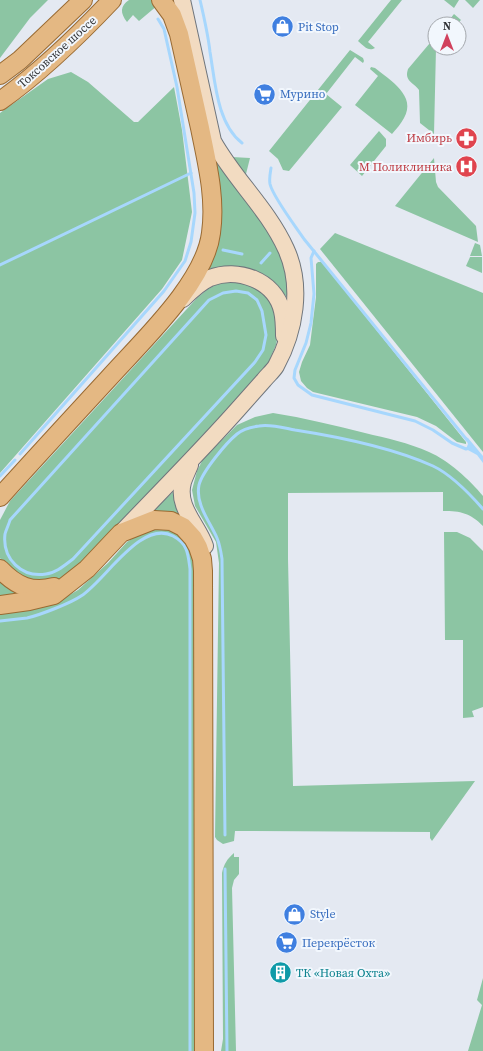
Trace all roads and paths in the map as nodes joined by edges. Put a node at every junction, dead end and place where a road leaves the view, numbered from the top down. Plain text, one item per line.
1 (83, 0) edge
2 (112, 0) edge
3 (160, 0) edge
4 (182, 0) edge
5 (0, 75) edge
6 (0, 101) edge
7 (170, 311) junction
8 (284, 347) junction
9 (193, 457) junction
10 (15, 481) junction
11 (0, 497) edge
12 (0, 507) edge
13 (121, 532) junction
14 (0, 569) edge
15 (72, 582) junction
16 (0, 605) edge
17 (204, 1051) edge
18 (211, 1051) edge

1 - 5 main road, Токсовское шоссе
2 - 6 main road, Токсовское шоссе
3 - 7 main road
4 - 8 main road
7 - 8 main road
7 - 10 main road
8 - 9 main road
9 - 13 main road
9 - 18 main road
10 - 11 main road
10 - 12 main road
13 - 15 main road
13 - 17 main road
14 - 15 main road
15 - 16 main road

